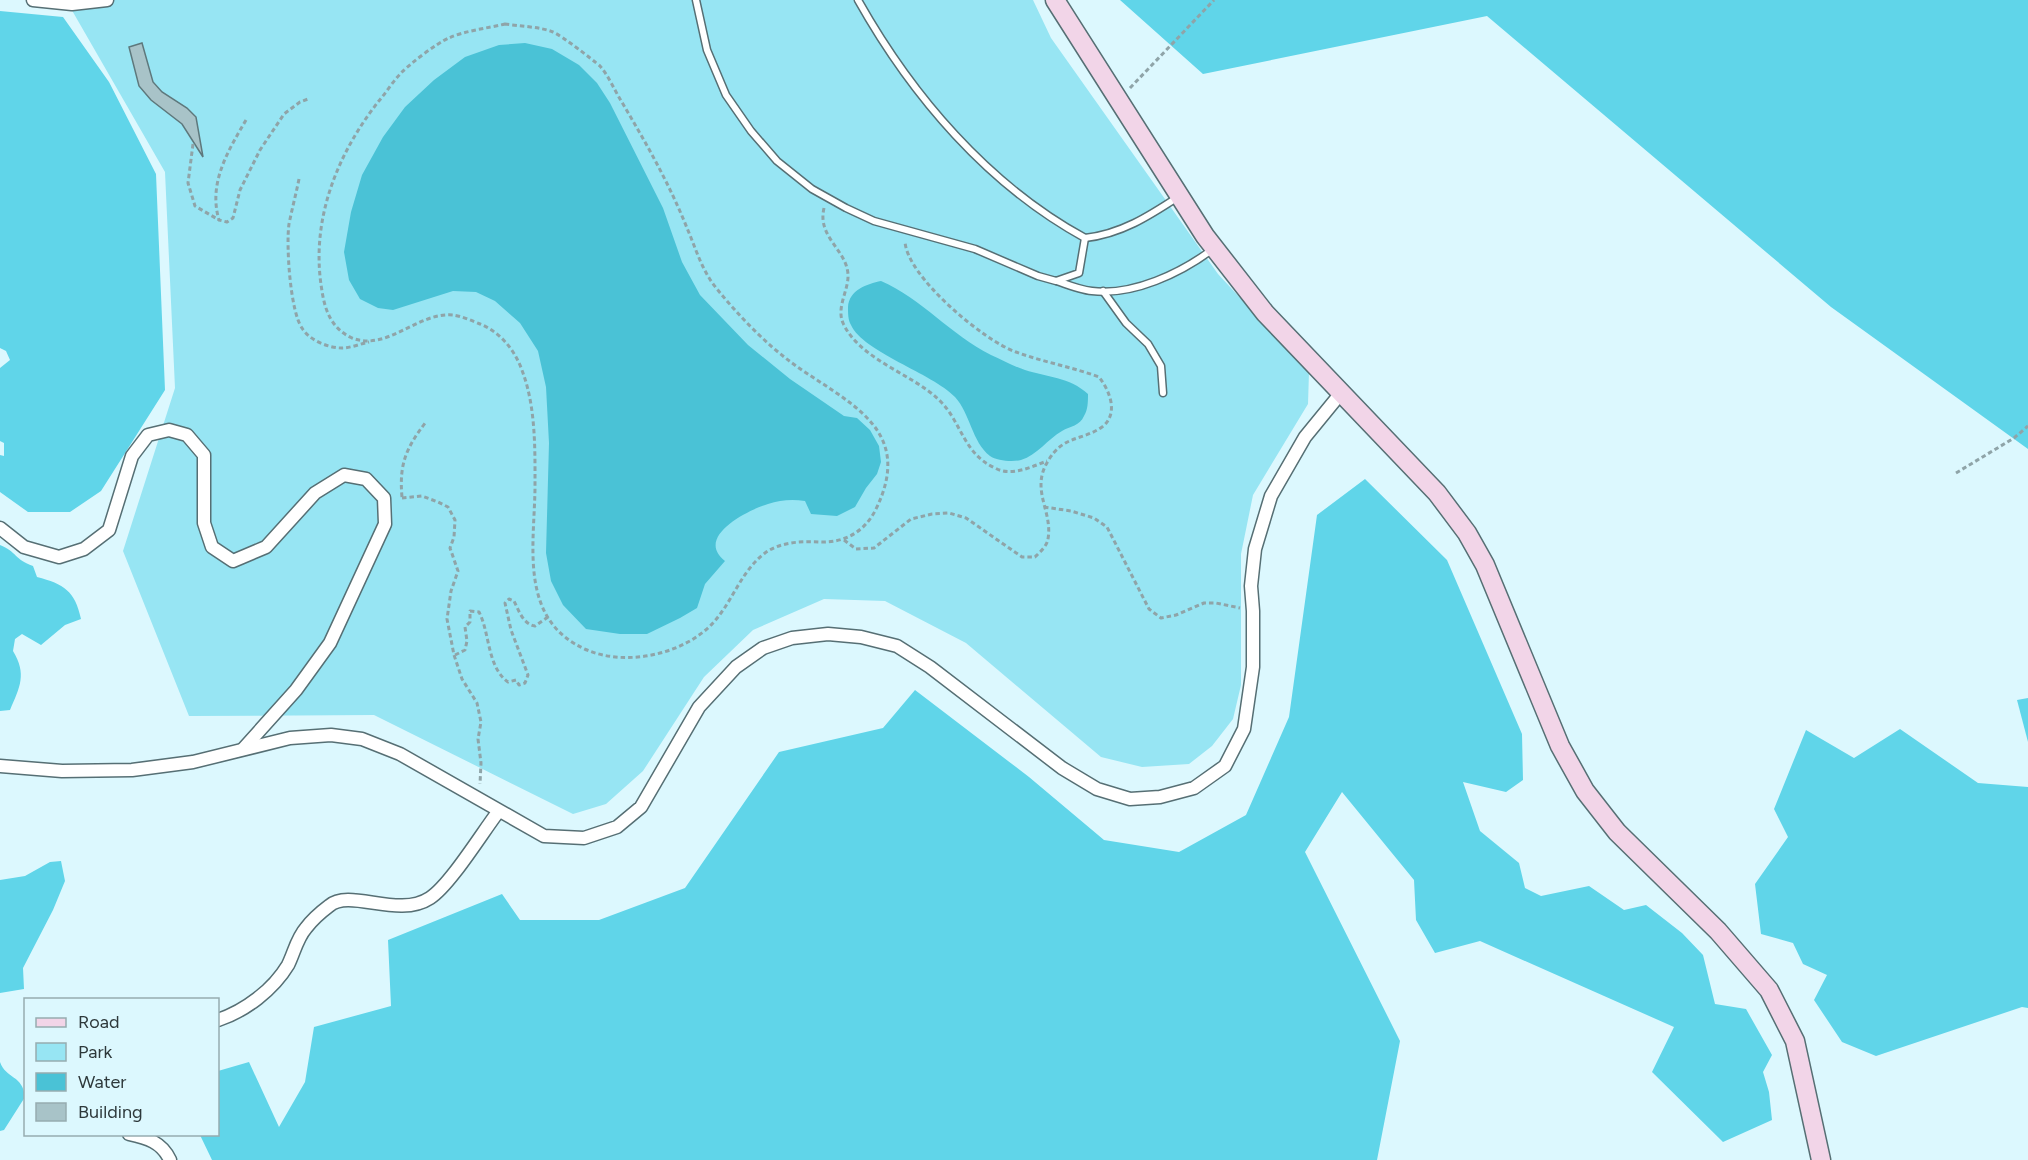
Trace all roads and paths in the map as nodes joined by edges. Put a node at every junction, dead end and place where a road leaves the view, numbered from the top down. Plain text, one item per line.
1 (33, 0) edge
2 (107, 0) edge
3 (696, 0) edge
4 (858, 0) edge
5 (1055, 0) edge
6 (1214, 0) edge
7 (308, 99) dead end
8 (1117, 101) junction
9 (246, 120) dead end
10 (193, 144) dead end
11 (299, 179) dead end
12 (1178, 196) junction
13 (827, 197) junction
14 (219, 220) junction
15 (905, 229) junction
16 (1085, 238) junction
17 (1214, 248) junction
18 (1056, 281) junction
19 (1103, 291) junction
20 (371, 342) junction
21 (1163, 393) dead end
22 (1341, 393) junction
23 (426, 422) dead end
24 (2028, 426) edge
25 (1048, 460) junction
26 (1956, 473) dead end
27 (402, 498) junction
28 (384, 503) junction
29 (1044, 507) junction
30 (0, 528) edge
31 (844, 540) junction
32 (1253, 611) junction
33 (548, 617) junction
34 (454, 656) junction
35 (244, 748) junction
36 (0, 766) edge
37 (472, 797) junction
38 (498, 812) junction
39 (219, 1020) edge
40 (137, 1136) edge
41 (170, 1160) edge
42 (1821, 1160) edge

1 - 2 street
3 - 13 lane
4 - 16 lane
5 - 8 main road
6 - 8 path
7 - 14 path
8 - 12 main road
9 - 14 path
10 - 14 path
11 - 20 path
12 - 16 lane
12 - 17 main road
13 - 15 lane
13 - 25 path
15 - 18 lane
15 - 25 path
16 - 18 lane
17 - 19 lane
17 - 22 main road
18 - 19 lane
19 - 21 lane
20 - 31 path
20 - 33 path
22 - 32 street
22 - 42 main road
23 - 27 path
24 - 26 path
25 - 29 path
27 - 28 path
27 - 34 path
28 - 30 street
28 - 35 street
29 - 31 path
29 - 32 path
31 - 33 path
32 - 38 street
33 - 34 path
34 - 37 path
35 - 36 street
35 - 37 street
37 - 38 street
38 - 39 street
40 - 41 street

